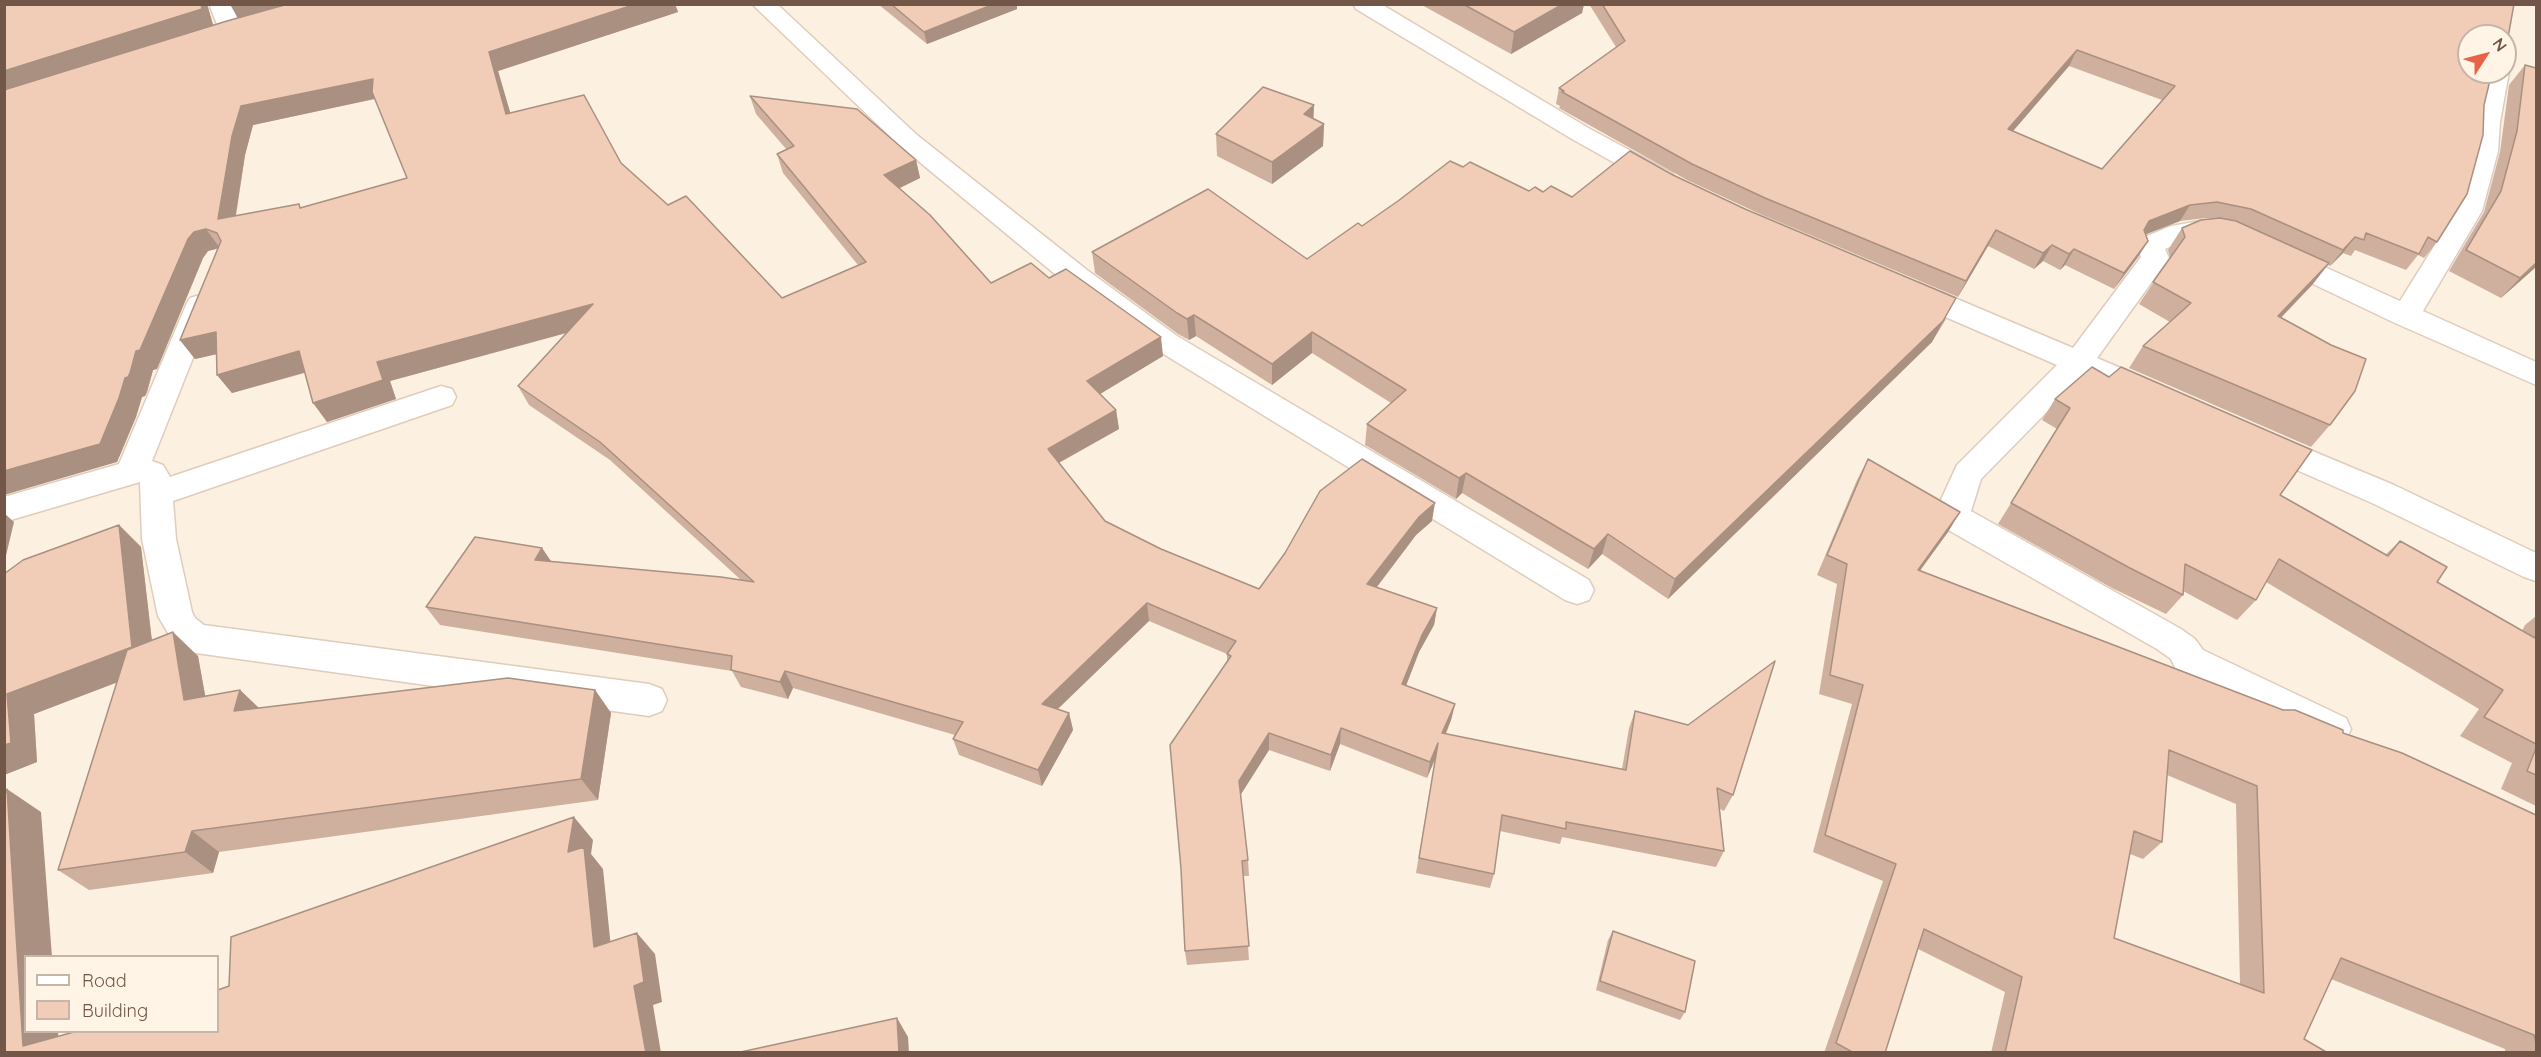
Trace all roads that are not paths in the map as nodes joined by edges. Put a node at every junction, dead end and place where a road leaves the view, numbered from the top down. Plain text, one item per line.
1 (220, 4) edge
2 (763, 4) edge
3 (1364, 4) edge
4 (231, 33) edge
5 (2495, 84) edge
6 (1688, 192) edge
7 (210, 280) edge
8 (1888, 281) edge
9 (2405, 315) junction
10 (2079, 361) junction
11 (2536, 374) edge
12 (441, 396) dead end
13 (2178, 405) edge
14 (2232, 428) edge
15 (144, 483) junction
16 (4, 510) edge
17 (2536, 568) edge
18 (1577, 590) dead end
19 (648, 700) dead end
20 (2358, 741) edge

1 - 4 street
2 - 18 street
3 - 6 street
5 - 9 street
7 - 15 street
8 - 10 street
9 - 10 street
9 - 11 street
10 - 13 street
10 - 20 street
12 - 15 street
14 - 17 street
15 - 16 street
15 - 19 street

